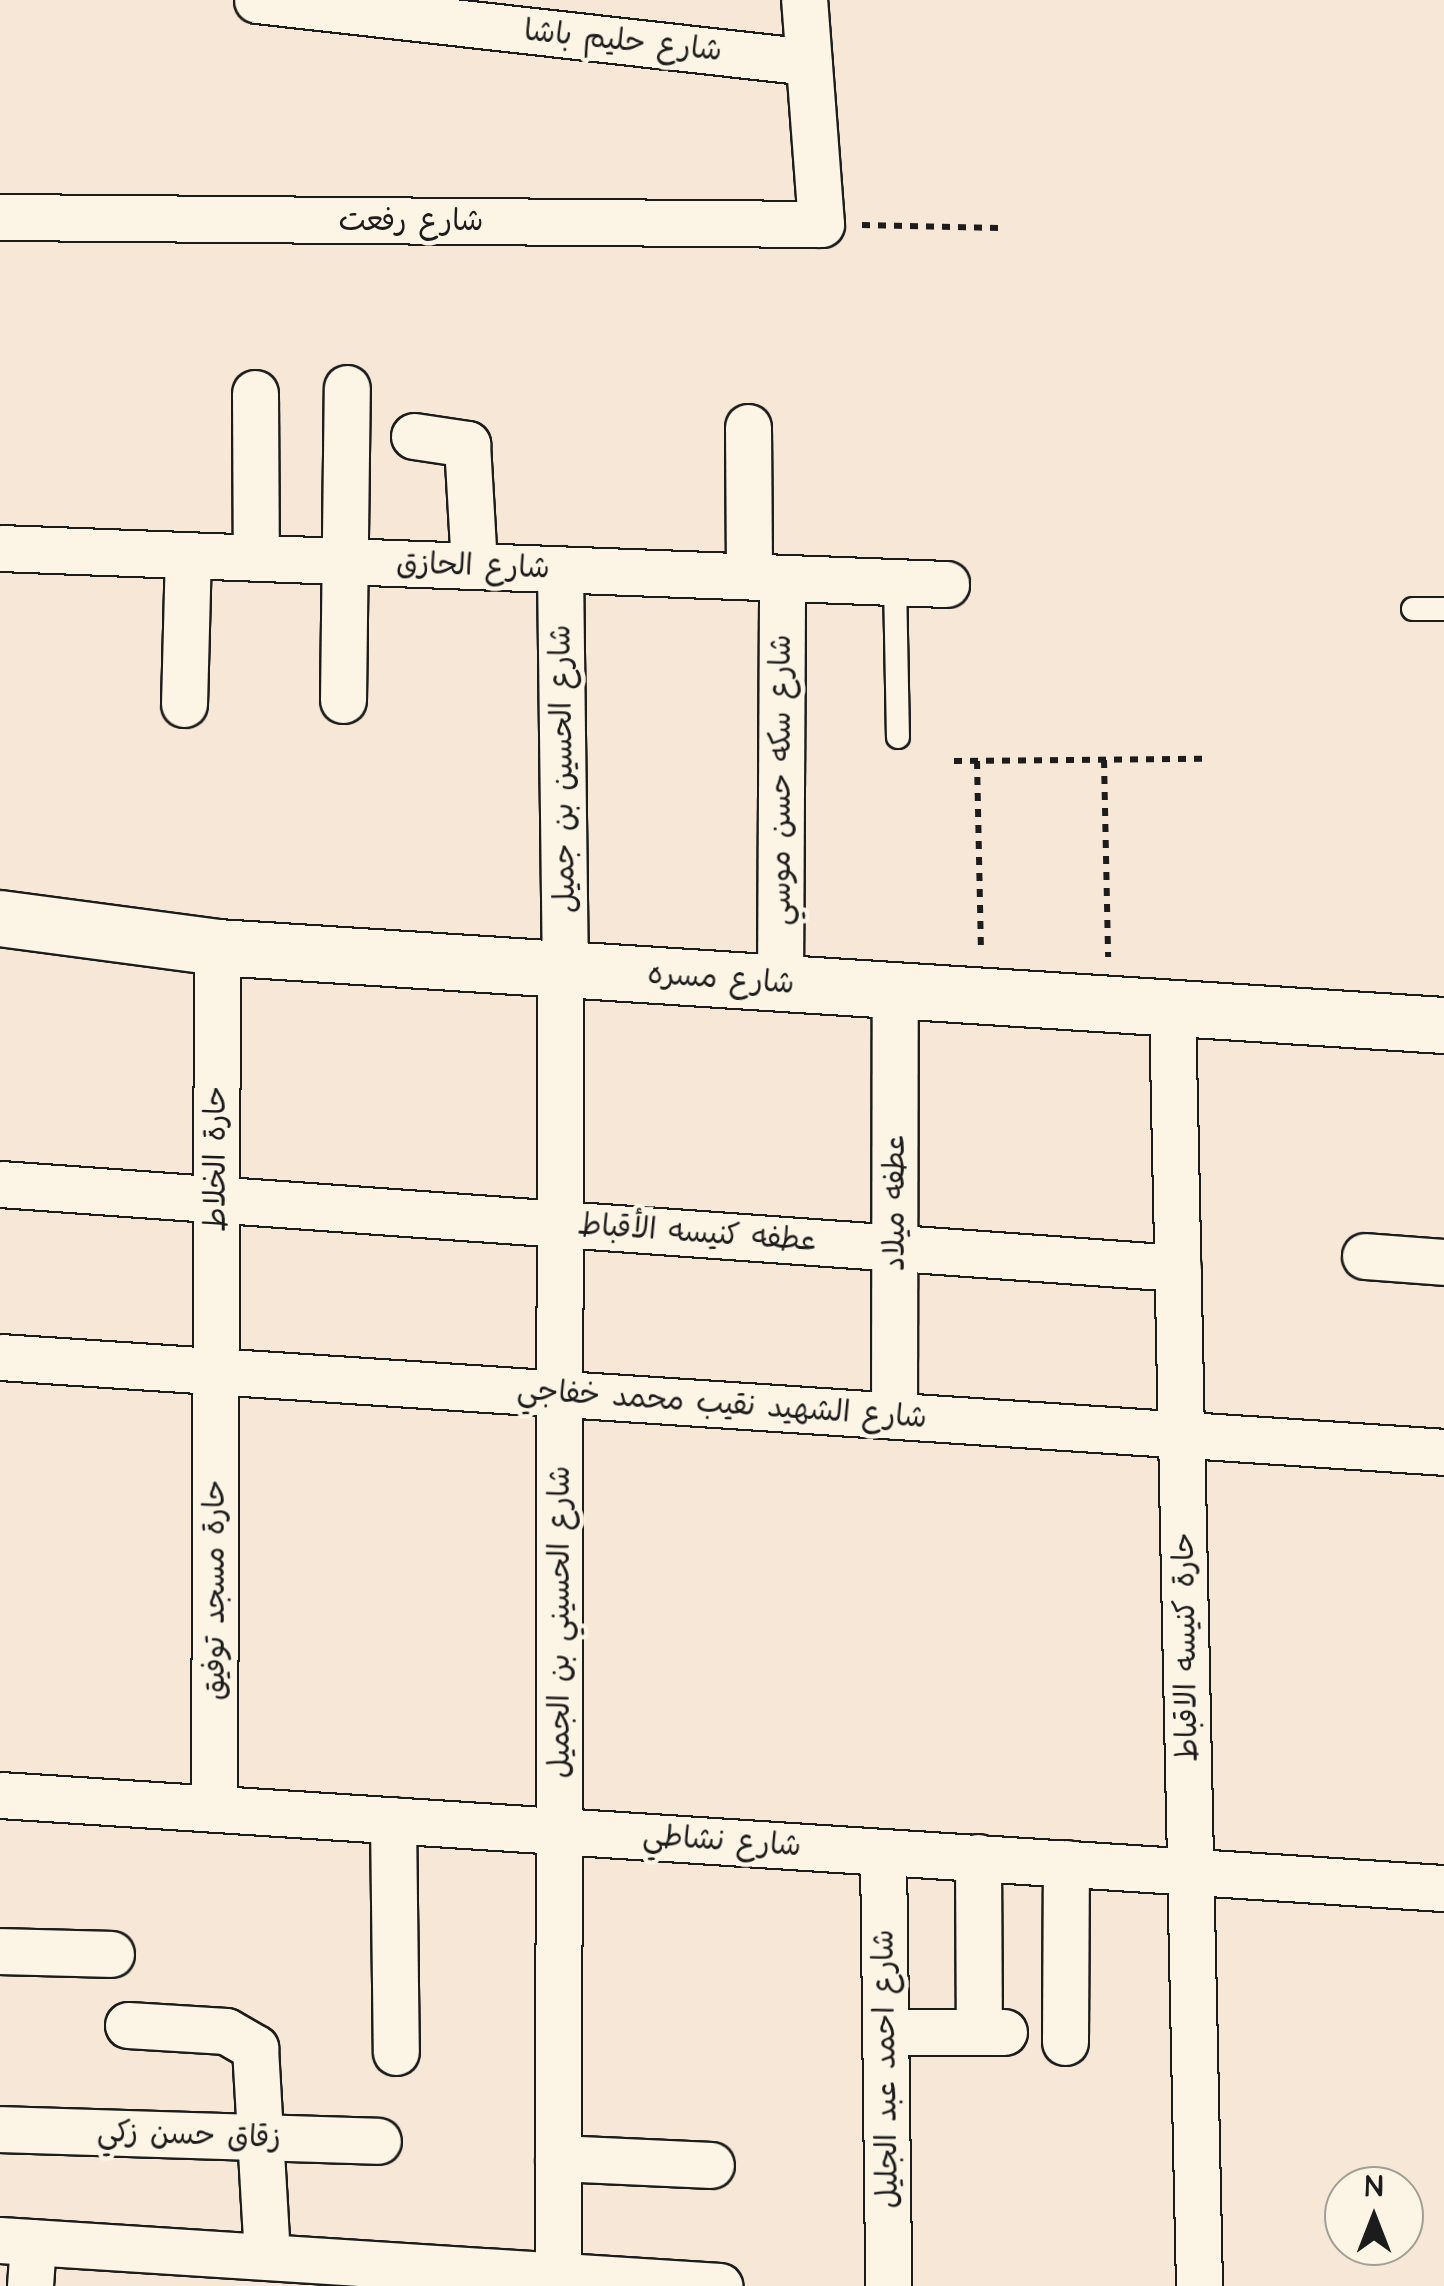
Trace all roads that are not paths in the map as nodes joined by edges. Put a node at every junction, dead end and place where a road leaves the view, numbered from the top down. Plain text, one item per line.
1 (257, 0) edge
2 (804, 0) edge
3 (809, 62) junction
4 (0, 217) edge
5 (347, 388) dead end
6 (255, 393) dead end
7 (748, 427) dead end
8 (414, 436) dead end
9 (0, 548) edge
10 (188, 555) junction
11 (256, 558) junction
12 (348, 561) junction
13 (474, 566) junction
14 (560, 569) junction
15 (766, 577) junction
16 (895, 582) junction
17 (946, 584) dead end
18 (1413, 608) dead end
19 (1444, 608) edge
20 (343, 700) dead end
21 (184, 704) dead end
22 (898, 737) dead end
23 (0, 918) edge
24 (217, 947) junction
25 (563, 969) junction
26 (780, 983) junction
27 (902, 990) junction
28 (1145, 1006) junction
29 (1444, 1025) edge
30 (0, 1184) edge
31 (216, 1199) junction
32 (560, 1224) junction
33 (894, 1248) junction
34 (1365, 1256) dead end
35 (1444, 1262) edge
36 (1178, 1268) junction
37 (0, 1357) edge
38 (216, 1371) junction
39 (561, 1394) junction
40 (894, 1416) junction
41 (1182, 1434) junction
42 (1444, 1452) edge
43 (0, 1795) edge
44 (214, 1809) junction
45 (393, 1820) junction
46 (558, 1831) junction
47 (884, 1852) junction
48 (978, 1858) junction
49 (1066, 1863) junction
50 (1192, 1871) junction
51 (1444, 1888) edge
52 (0, 1951) edge
53 (112, 1954) dead end
54 (128, 2025) dead end
55 (885, 2032) junction
56 (1065, 2042) dead end
57 (396, 2052) dead end
58 (0, 2130) edge
59 (264, 2138) junction
60 (378, 2142) dead end
61 (558, 2158) junction
62 (711, 2165) dead end
63 (16, 2241) edge
64 (267, 2257) junction
65 (420, 2276) edge
66 (558, 2276) junction
67 (30, 2286) edge
68 (720, 2286) edge
69 (888, 2286) edge
70 (1199, 2286) edge

1 - 3 street, شارع حليم باشا
2 - 3 street
3 - 4 street, شارع رفعت
5 - 12 street
6 - 11 street
7 - 15 street, شارع سكه حسن موسي
8 - 13 street
9 - 10 street, شارع الحازق
10 - 11 street, شارع الحازق
10 - 21 street
11 - 12 street, شارع الحازق
12 - 13 street, شارع الحازق
12 - 20 street
13 - 14 street, شارع الحازق
14 - 15 street, شارع الحازق
14 - 25 street, شارع الحسين بن جميل
15 - 16 street, شارع الحازق
15 - 26 street, شارع سكه حسن موسي
16 - 17 street, شارع الحازق
16 - 22 lane
18 - 19 lane
23 - 24 street, شارع مسره
24 - 25 street, شارع مسره
24 - 31 street, حارة الخلاط
25 - 26 street, شارع مسره
25 - 32 street, شارع الحسيني بن الجميل
26 - 27 street, شارع مسره
27 - 28 street, شارع مسره
27 - 28 lane
27 - 33 street, عطفه ميلاد
28 - 29 street, شارع مسره
28 - 36 street, حارة كنيسه الاقباط
30 - 31 street, عطفه كنيسه الأقباط
31 - 32 street, عطفه كنيسه الأقباط
31 - 38 street, حارة الخلاط
32 - 33 street, عطفه كنيسه الأقباط
32 - 39 street, شارع الحسيني بن الجميل
33 - 36 street, عطفه كنيسه الأقباط
33 - 40 street, عطفه ميلاد
34 - 35 street
36 - 41 street, حارة كنيسه الاقباط
37 - 38 street, شارع الشهيد نقيب محمد خفاجي
38 - 39 street, شارع الشهيد نقيب محمد خفاجي
38 - 44 street, حارة مسجد توفيق
39 - 40 street, شارع الشهيد نقيب محمد خفاجي
39 - 46 street, شارع الحسيني بن الجميل
40 - 41 street, شارع الشهيد نقيب محمد خفاجي
41 - 42 street, شارع الشهيد نقيب محمد خفاجي
41 - 50 street, حارة كنيسه الاقباط
43 - 44 street, شارع نشاطي
44 - 45 street, شارع نشاطي
45 - 46 street, شارع نشاطي
45 - 57 street
46 - 47 street, شارع نشاطي
46 - 61 street, شارع الحسيني بن الجميل
47 - 48 street, شارع نشاطي
47 - 55 street, شارع احمد عبد الجليل
48 - 49 street, شارع نشاطي
48 - 55 street
49 - 50 street, شارع نشاطي
49 - 56 street
50 - 51 street, شارع نشاطي
50 - 70 street, حارة كنيسه الاقباط
52 - 53 street
54 - 59 street
55 - 69 street, شارع احمد عبد الجليل
58 - 59 street, زقاق حسن زكي
59 - 60 street, زقاق حسن زكي
59 - 64 street
61 - 62 street
61 - 66 street, شارع الحسيني بن الجميل
63 - 64 street
63 - 67 street
64 - 65 street
65 - 66 street
66 - 68 street

